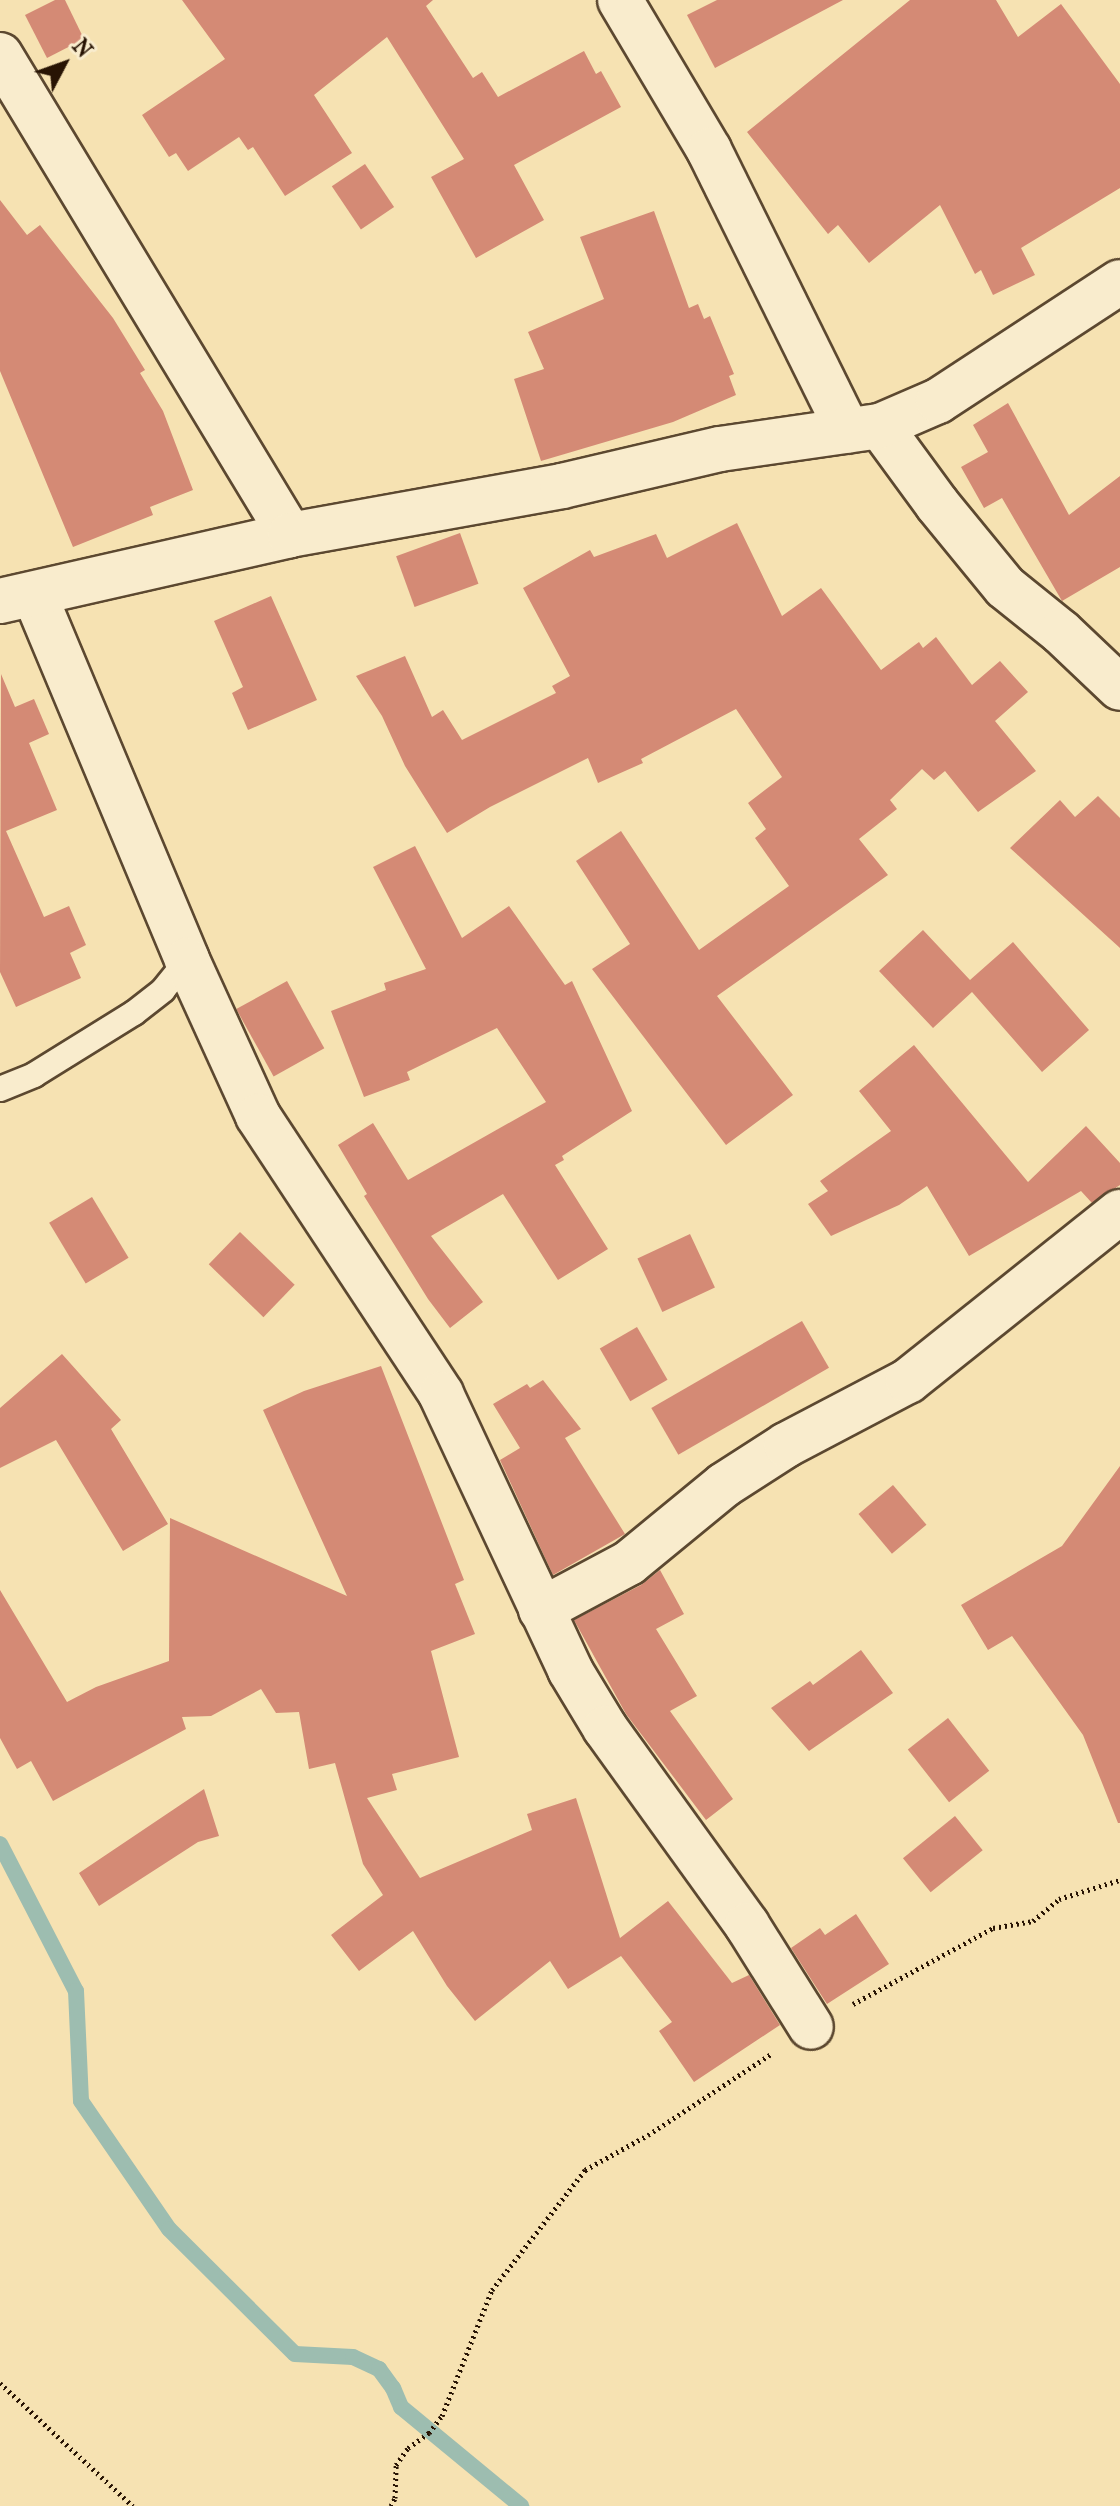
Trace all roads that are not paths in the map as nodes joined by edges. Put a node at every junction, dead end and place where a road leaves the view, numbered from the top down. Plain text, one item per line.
1 (620, 0) edge
2 (0, 55) edge
3 (1120, 282) edge
4 (864, 429) junction
5 (290, 535) junction
6 (18, 598) edge
7 (1120, 688) edge
8 (187, 960) junction
9 (0, 1089) edge
10 (1116, 1229) edge
11 (541, 1610) junction
12 (811, 2027) road end

1 - 4 street
2 - 5 street
3 - 4 street
4 - 5 street
4 - 7 street
5 - 6 street
6 - 8 street
8 - 9 lane
8 - 11 street
10 - 11 street
11 - 12 street

